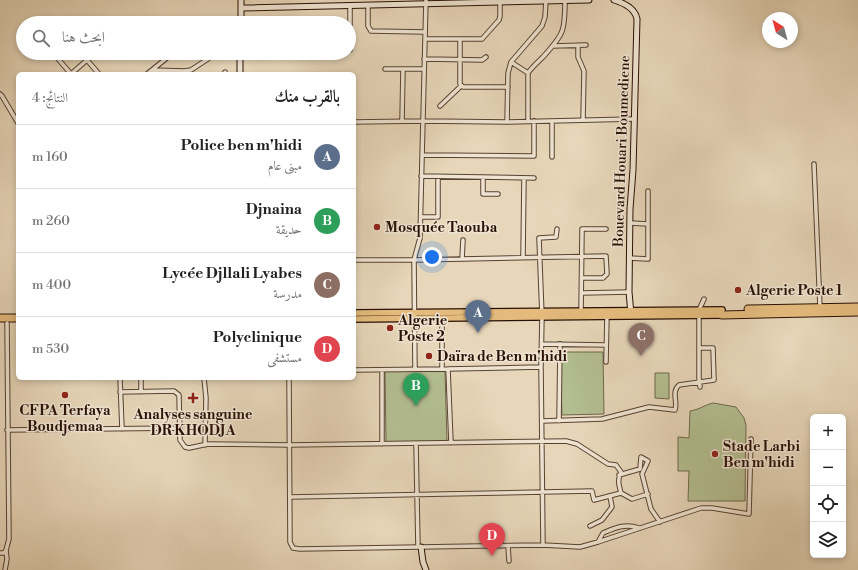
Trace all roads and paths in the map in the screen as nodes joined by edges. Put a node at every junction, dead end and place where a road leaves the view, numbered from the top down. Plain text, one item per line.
1 (241, 0) edge
2 (543, 0) edge
3 (565, 0) edge
4 (590, 0) edge
5 (614, 0) edge
6 (468, 1) edge
7 (426, 2) edge
8 (500, 2) junction
9 (350, 5) junction
10 (368, 5) junction
11 (241, 8) junction
12 (241, 16) edge
13 (350, 16) edge
14 (425, 32) junction
15 (425, 39) junction
16 (460, 40) junction
17 (553, 46) junction
18 (578, 46) junction
19 (586, 46) dead end
20 (486, 57) dead end
21 (424, 59) junction
22 (460, 59) junction
23 (59, 60) edge
24 (87, 60) joint
25 (164, 60) edge
26 (206, 60) edge
27 (240, 60) edge
28 (511, 62) junction
29 (385, 69) dead end
30 (403, 69) junction
31 (152, 70) junction
32 (424, 70) junction
33 (69, 72) edge
34 (73, 72) edge
35 (97, 72) edge
36 (150, 72) edge
37 (240, 72) edge
38 (528, 73) junction
39 (461, 86) junction
40 (508, 87) junction
41 (0, 94) edge
42 (440, 106) dead end
43 (634, 119) junction
44 (16, 120) edge
45 (423, 120) junction
46 (552, 120) junction
47 (583, 120) junction
48 (402, 121) junction
49 (528, 121) junction
50 (534, 121) junction
51 (356, 122) edge
52 (507, 122) junction
53 (422, 155) junction
54 (552, 157) dead end
55 (814, 164) dead end
56 (421, 176) junction
57 (438, 177) junction
58 (484, 177) junction
59 (524, 178) junction
60 (534, 178) dead end
61 (648, 191) dead end
62 (498, 194) dead end
63 (421, 217) junction
64 (630, 223) junction
65 (648, 224) junction
66 (557, 229) dead end
67 (606, 229) dead end
68 (463, 240) dead end
69 (581, 256) junction
70 (523, 257) junction
71 (540, 257) junction
72 (629, 258) junction
73 (462, 259) junction
74 (356, 260) edge
75 (414, 260) junction
76 (582, 278) junction
77 (629, 292) junction
78 (582, 293) junction
79 (704, 299) dead end
80 (858, 307) edge
81 (820, 308) junction
82 (722, 312) junction
83 (858, 312) edge
84 (631, 313) junction
85 (699, 313) junction
86 (356, 314) edge
87 (542, 314) junction
88 (581, 314) junction
89 (607, 314) junction
90 (414, 315) junction
91 (0, 318) edge
92 (16, 318) edge
93 (442, 318) junction
94 (356, 319) edge
95 (3, 323) edge
96 (16, 323) edge
97 (542, 344) junction
98 (560, 344) junction
99 (606, 345) junction
100 (699, 348) junction
101 (606, 362) dead end
102 (541, 367) junction
103 (442, 369) junction
104 (448, 369) junction
105 (356, 370) edge
106 (382, 370) junction
107 (415, 370) junction
108 (120, 380) edge
109 (141, 380) edge
110 (204, 380) edge
111 (289, 380) edge
112 (699, 381) junction
113 (700, 388) dead end
114 (120, 392) junction
115 (141, 392) junction
116 (542, 421) junction
117 (559, 421) junction
118 (180, 428) junction
119 (122, 429) junction
120 (7, 430) junction
121 (751, 439) dead end
122 (542, 442) junction
123 (451, 443) junction
124 (382, 444) junction
125 (416, 444) junction
126 (205, 445) junction
127 (290, 445) junction
128 (619, 475) junction
129 (543, 493) junction
130 (621, 493) junction
131 (416, 494) junction
132 (648, 494) junction
133 (610, 496) junction
134 (290, 497) junction
135 (660, 522) junction
136 (590, 526) dead end
137 (639, 528) junction
138 (500, 532) dead end
139 (598, 542) junction
140 (543, 545) junction
141 (501, 546) junction
142 (508, 546) junction
143 (420, 547) junction
144 (6, 550) junction
145 (0, 553) edge
146 (509, 561) dead end
147 (5, 570) edge
148 (426, 570) edge

1 - 11 street
2 - 3 street
2 - 8 street
2 - 28 street
3 - 4 street
3 - 17 street
5 - 43 street, Bouevard Houari Boumediene
6 - 7 street
6 - 8 street
7 - 10 street
7 - 14 street
8 - 16 street
9 - 10 street
9 - 11 street
9 - 13 street
10 - 14 street
11 - 12 street
14 - 15 street
15 - 16 street
15 - 21 street
16 - 22 street
17 - 18 street
17 - 38 street
18 - 19 street
18 - 47 street
20 - 22 street
21 - 22 street
21 - 32 street
22 - 39 street
23 - 33 street
24 - 34 street
24 - 35 street
25 - 31 street
26 - 31 street
27 - 37 street
28 - 38 street
28 - 40 street
29 - 30 street
30 - 32 street
30 - 48 street
31 - 36 street
32 - 45 street
38 - 49 street
39 - 40 street
39 - 42 street
40 - 52 street
41 - 44 street
43 - 47 street
43 - 64 street, Bouevard Houari Boumediene
45 - 48 street
45 - 52 street
45 - 53 street
46 - 47 street
46 - 50 street
46 - 54 street
48 - 51 street
49 - 50 street
49 - 52 street
50 - 53 street
53 - 56 street
55 - 81 street
56 - 57 street
56 - 63 street
57 - 58 street
57 - 63 street
58 - 59 street
58 - 62 street
59 - 60 street
59 - 70 street
61 - 65 street
63 - 75 street
64 - 65 street
64 - 72 street, Bouevard Houari Boumediene
65 - 72 street
66 - 71 street
67 - 69 street
68 - 73 street
69 - 71 street
69 - 76 street
69 - 76 street
70 - 71 street
70 - 73 street
71 - 87 street
72 - 77 street, Bouevard Houari Boumediene
73 - 75 street
74 - 75 street
75 - 90 street
76 - 78 street
77 - 78 street
77 - 84 street, Bouevard Houari Boumediene
78 - 88 street
79 - 85 street
80 - 81 highway
81 - 82 highway
82 - 83 highway
82 - 85 main road
84 - 85 main road
84 - 89 main road
85 - 100 street
86 - 90 main road
87 - 88 main road
87 - 90 main road
87 - 93 main road
87 - 97 street
88 - 89 main road
89 - 99 street
90 - 93 main road
90 - 94 main road
90 - 107 street
91 - 92 highway
93 - 103 street
95 - 96 highway
95 - 120 street
97 - 98 street
97 - 102 street
98 - 99 street
98 - 117 street
99 - 101 street
100 - 112 street
100 - 112 street
102 - 104 street
102 - 116 street
103 - 104 street
103 - 107 street
104 - 123 street
105 - 106 street
106 - 107 street
106 - 124 street
108 - 114 street
109 - 115 street
110 - 126 street
111 - 127 street
112 - 113 street
112 - 117 street
114 - 115 street
114 - 119 street
115 - 118 street
116 - 117 street
116 - 122 street
118 - 119 street
118 - 126 street
119 - 120 street
120 - 144 street
121 - 135 street
122 - 123 street
122 - 128 street
122 - 129 street
123 - 125 street
124 - 125 street
124 - 127 street
125 - 131 street
126 - 127 street
127 - 134 street
128 - 130 street
128 - 132 street
129 - 131 street
129 - 133 street
129 - 140 street
130 - 132 street
130 - 133 street
131 - 134 street
131 - 143 street
132 - 135 street
133 - 136 street
134 - 143 street
135 - 137 street
137 - 139 street
137 - 139 street
138 - 141 street
139 - 140 street
140 - 142 street
141 - 142 street
141 - 143 street
142 - 146 street
143 - 148 street
144 - 145 street
144 - 147 street

